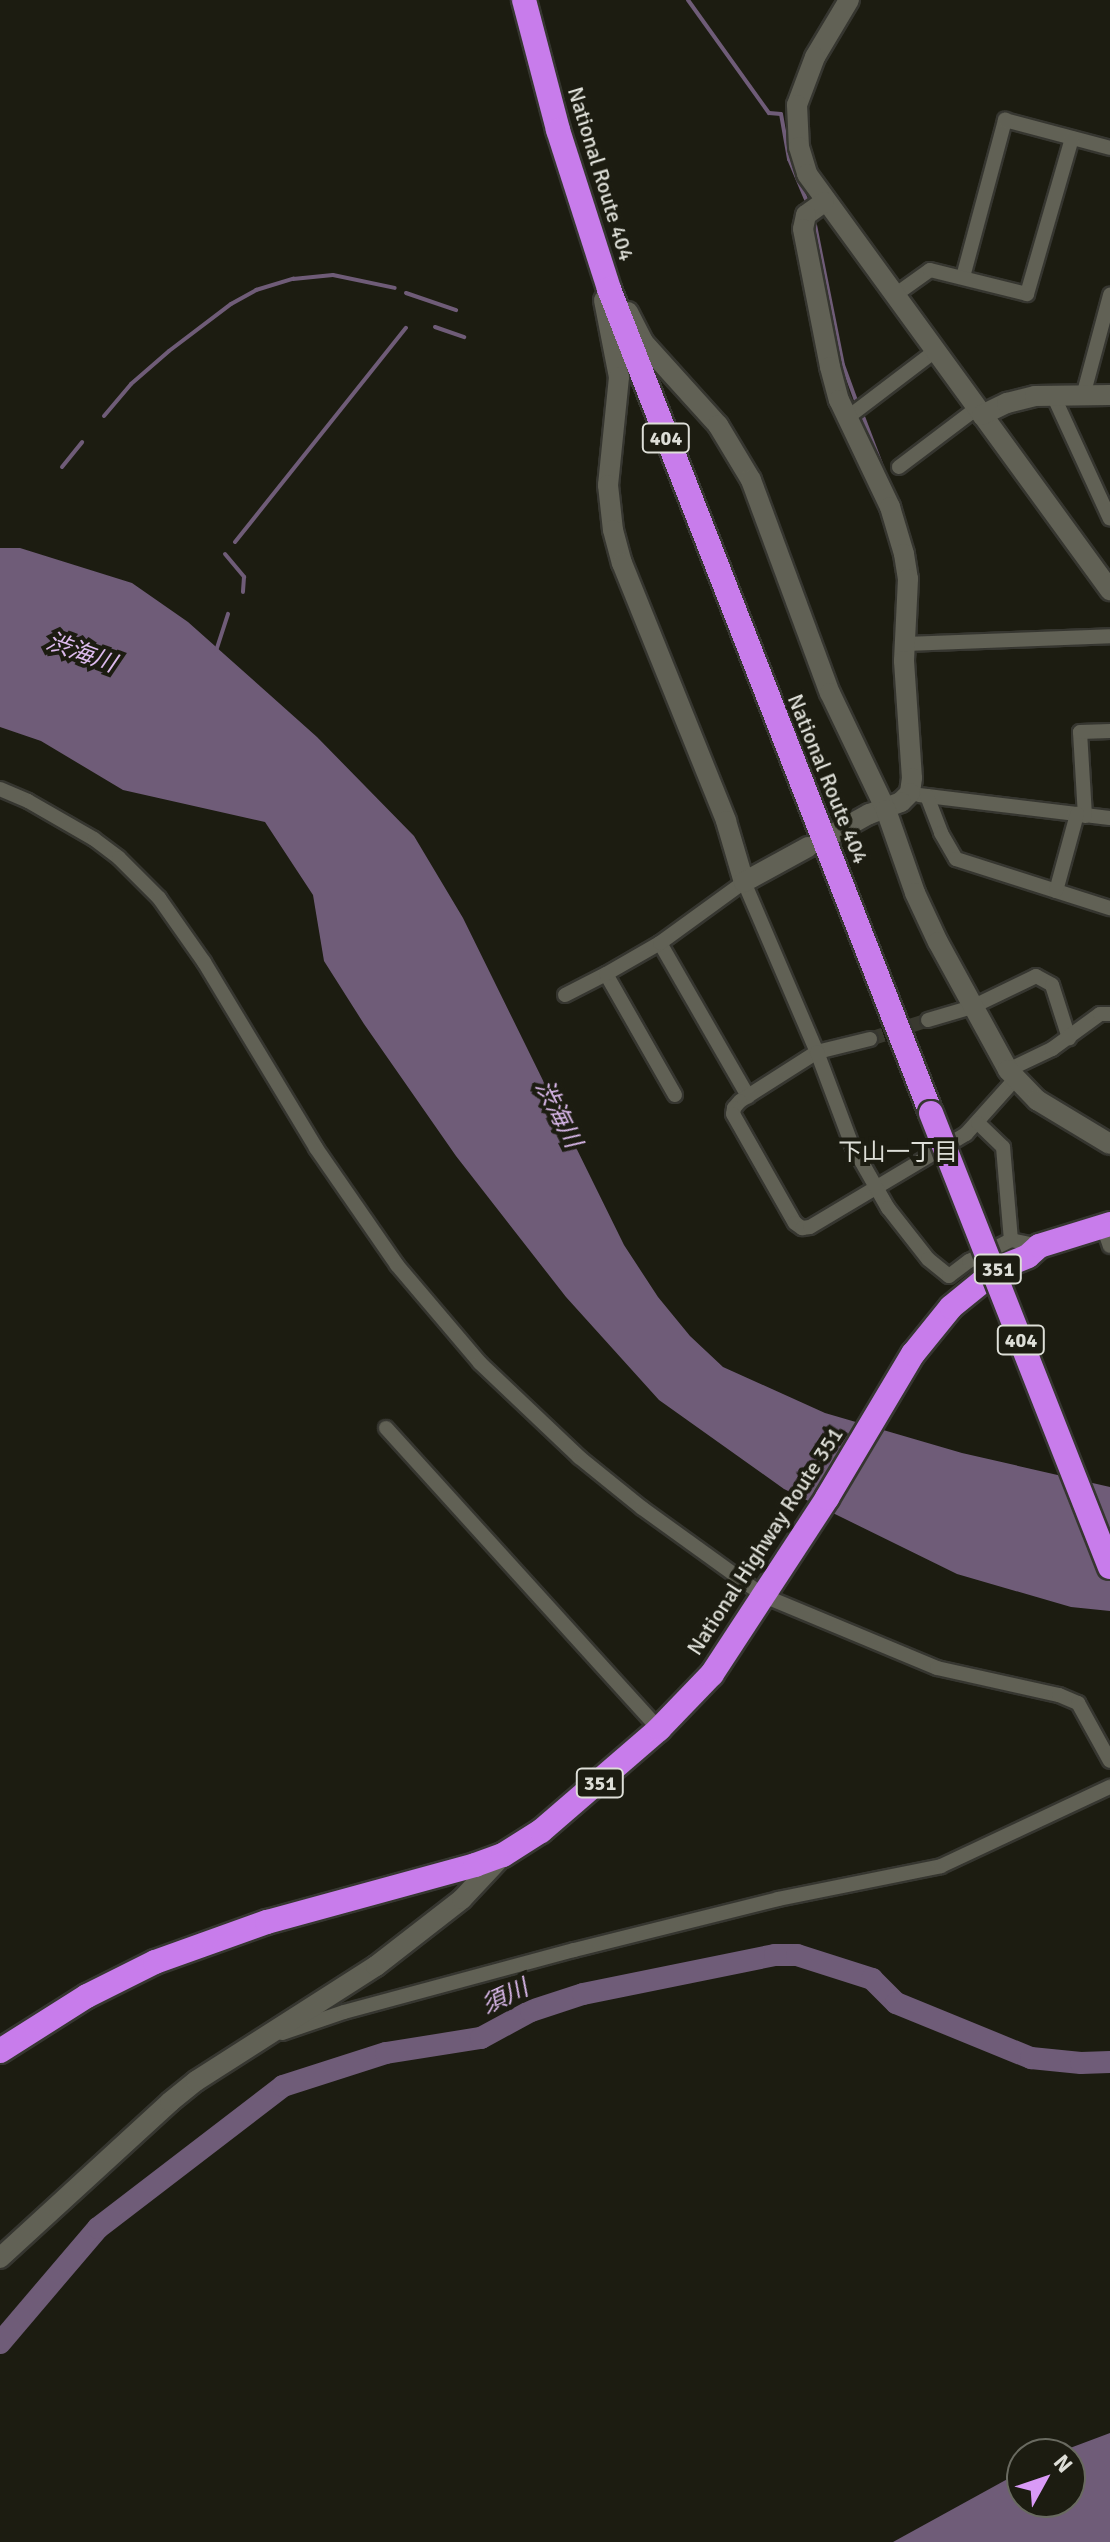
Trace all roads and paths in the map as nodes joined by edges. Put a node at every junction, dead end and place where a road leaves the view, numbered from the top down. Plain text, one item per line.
1 (524, 0) edge
2 (849, 0) edge
3 (1072, 138) junction
4 (1110, 148) edge
5 (579, 198) junction
6 (824, 202) junction
7 (963, 277) junction
8 (895, 295) junction
9 (1110, 295) edge
10 (935, 351) junction
11 (1053, 395) junction
12 (1110, 395) edge
13 (1083, 396) junction
14 (980, 411) junction
15 (847, 418) junction
16 (899, 467) dead end
17 (1110, 519) edge
18 (1110, 590) edge
19 (1110, 636) edge
20 (906, 644) junction
21 (1110, 731) edge
22 (0, 789) edge
23 (919, 795) junction
24 (886, 810) junction
25 (1081, 815) junction
26 (1110, 818) edge
27 (835, 833) dead end
28 (808, 847) dead end
29 (744, 882) junction
30 (1056, 891) junction
31 (1110, 908) edge
32 (660, 943) junction
33 (606, 974) junction
34 (565, 995) dead end
35 (972, 1007) junction
36 (1110, 1014) edge
37 (928, 1020) tunnel mouth
38 (1069, 1038) junction
39 (870, 1039) tunnel mouth
40 (817, 1052) junction
41 (1012, 1074) junction
42 (675, 1095) dead end
43 (748, 1096) junction
44 (978, 1123) junction
45 (1110, 1144) edge
46 (876, 1189) junction
47 (1108, 1232) edge
48 (1011, 1240) junction
49 (1039, 1246) junction
50 (386, 1428) dead end
51 (1110, 1567) edge
52 (767, 1591) junction
53 (659, 1729) junction
54 (1110, 1761) edge
55 (1110, 1787) edge
56 (503, 1855) junction
57 (267, 2038) junction
58 (0, 2051) edge
59 (0, 2258) edge

1 - 5 highway, National Route 404 / 404
2 - 6 street
3 - 4 street
3 - 7 street
3 - 7 street
5 - 24 street
5 - 29 street
5 - 51 highway, National Route 404 / 404, bridge
6 - 8 street
6 - 15 street
7 - 8 street
8 - 10 street
9 - 13 street
10 - 14 street
10 - 15 street
11 - 13 street
11 - 14 street
11 - 17 street
12 - 13 street
14 - 16 street
14 - 18 street
15 - 20 street
19 - 20 street
20 - 23 street
21 - 25 street
22 - 52 street
23 - 24 street
23 - 25 street
23 - 30 street
24 - 27 street
24 - 35 street
25 - 26 street
25 - 30 street
28 - 29 street
29 - 32 street
29 - 40 street
30 - 31 street
32 - 33 street
32 - 43 street
33 - 34 street
33 - 42 street
35 - 37 street
35 - 38 street
35 - 41 street
36 - 38 street
38 - 41 street
39 - 40 street
40 - 43 street
40 - 46 street
41 - 44 street
41 - 45 street
43 - 46 street
44 - 46 street
44 - 48 street
46 - 48 street
47 - 49 highway, National Highway Route 351 / 351
48 - 49 street
49 - 52 highway, National Highway Route 351 / 351
50 - 53 street
52 - 53 highway, National Highway Route 351 / 351
52 - 54 street
53 - 56 highway, National Highway Route 351 / 351
55 - 57 street
56 - 57 street
56 - 58 highway, National Highway Route 351 / 351
57 - 59 street

